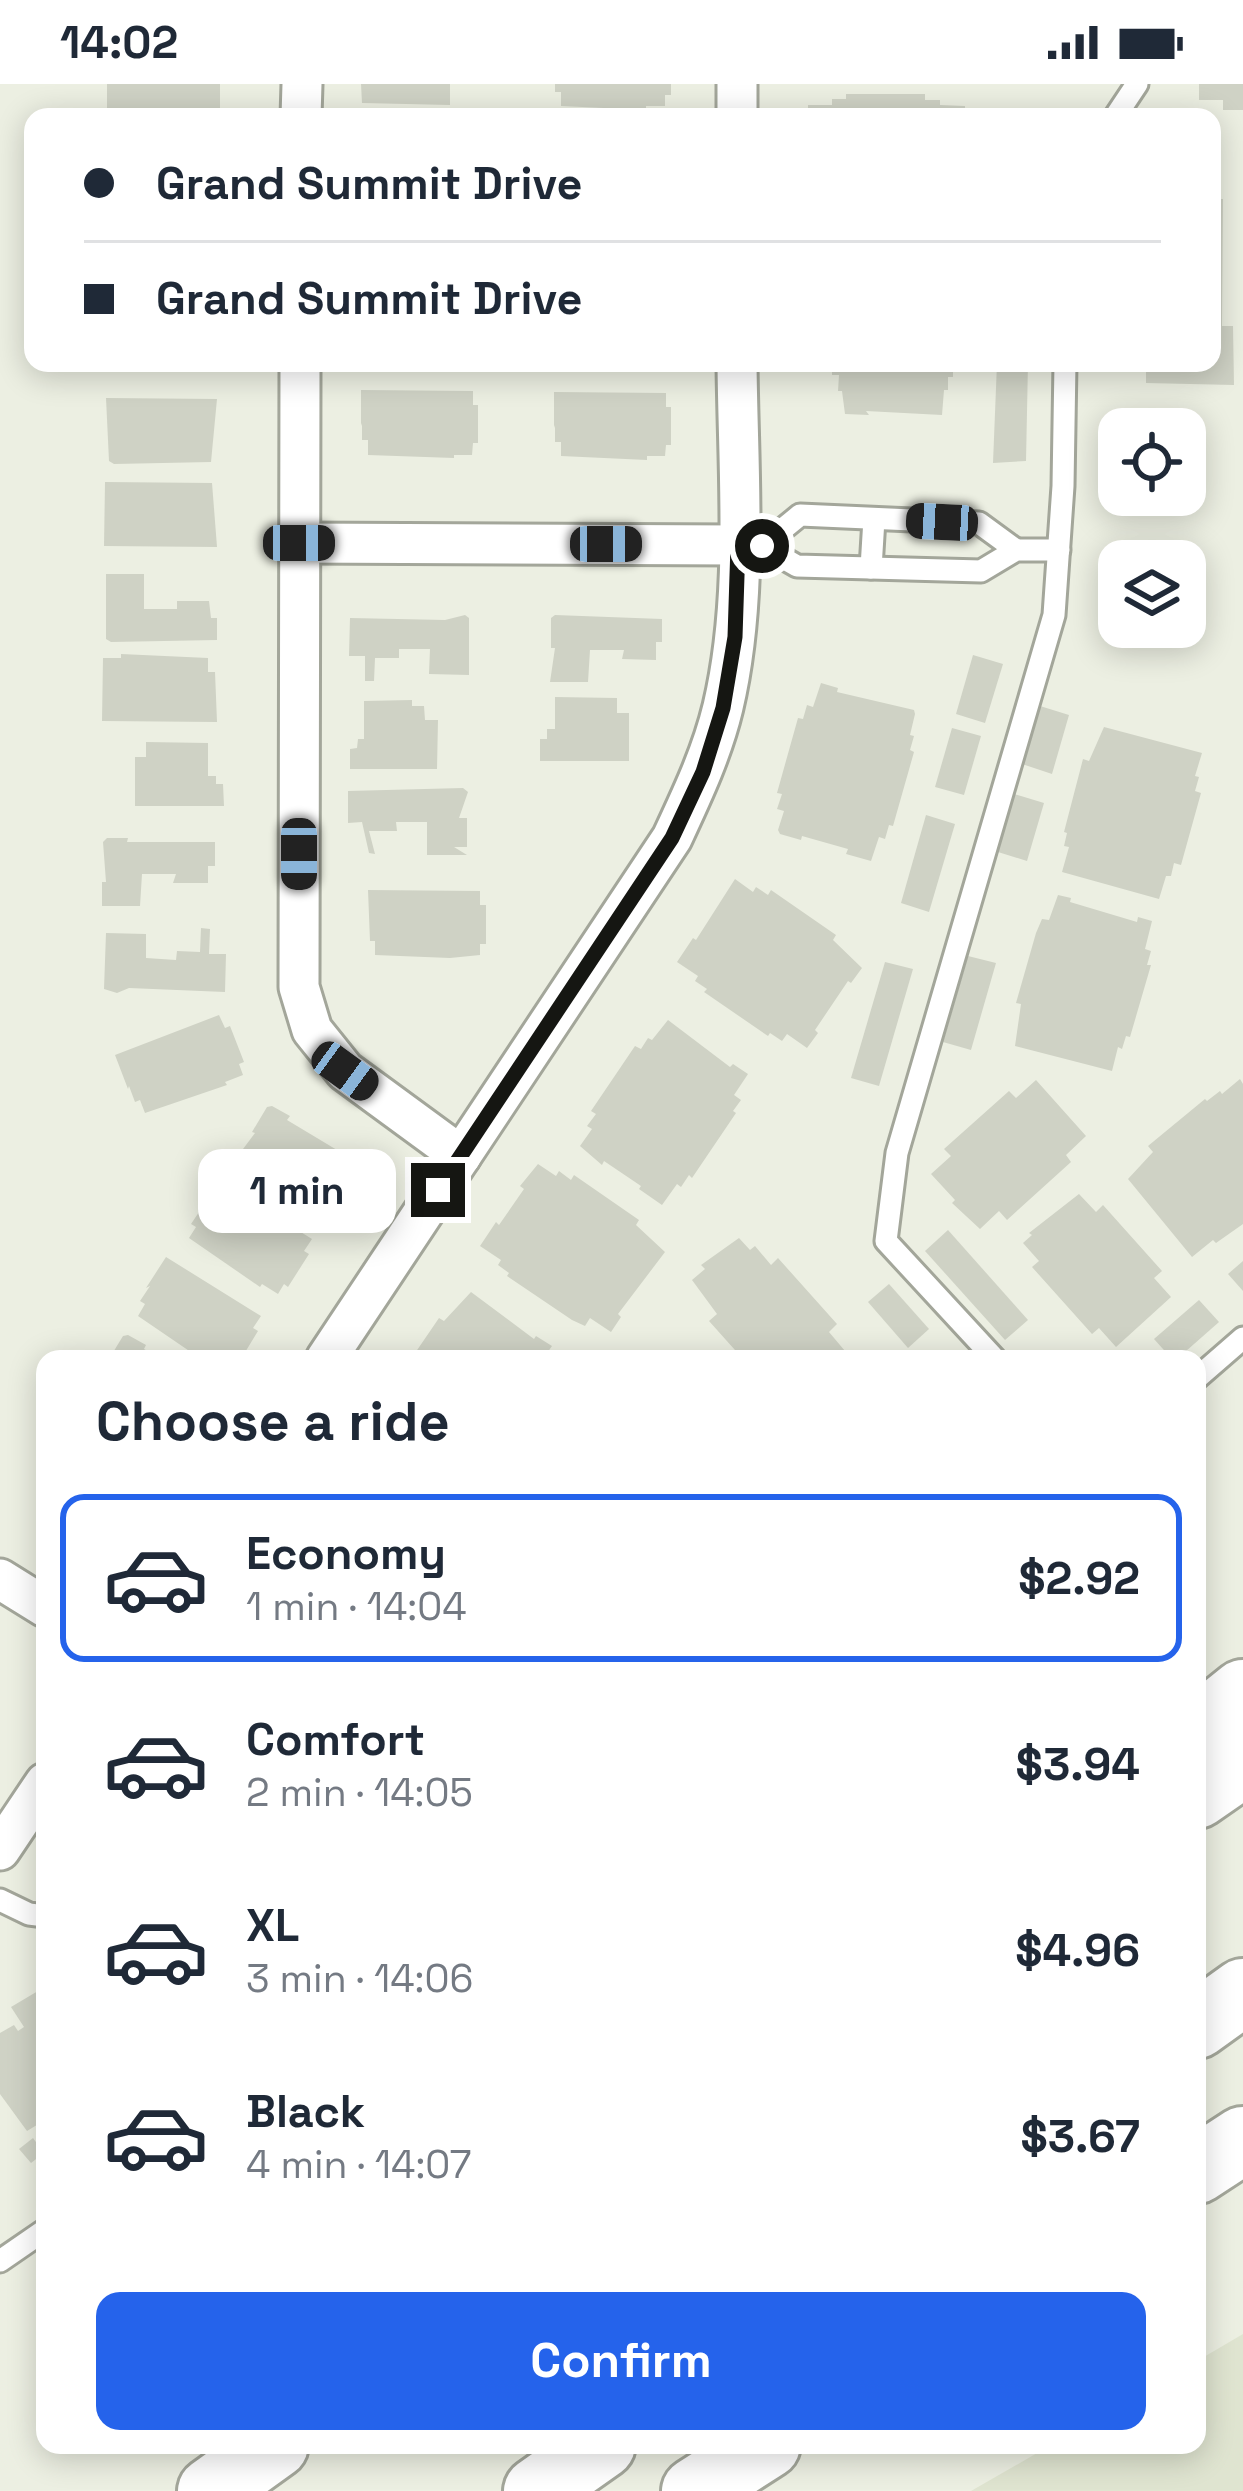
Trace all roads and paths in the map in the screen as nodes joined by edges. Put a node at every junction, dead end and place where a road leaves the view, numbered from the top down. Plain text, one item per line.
1 (300, 372) edge
2 (738, 372) edge
3 (1065, 372) edge
4 (874, 519) junction
5 (299, 543) junction
6 (750, 546) junction
7 (1016, 550) junction
8 (1059, 550) junction
9 (871, 568) junction
10 (461, 1156) junction
11 (1243, 1338) edge
12 (332, 1350) edge
13 (987, 1350) edge
14 (1206, 1370) edge
15 (0, 1579) edge
16 (36, 1601) edge
17 (1243, 1693) edge
18 (1206, 1723) edge
19 (1243, 1763) edge
20 (1206, 1789) edge
21 (36, 1796) edge
22 (0, 1850) edge
23 (0, 1900) edge
24 (36, 1913) edge
25 (1243, 1992) edge
26 (1206, 2019) edge
27 (1243, 2140) edge
28 (1206, 2164) edge
29 (36, 2236) edge
30 (0, 2261) edge
31 (262, 2454) edge
32 (589, 2454) edge
33 (752, 2454) edge
34 (211, 2491) edge
35 (537, 2491) edge
36 (694, 2491) edge

1 - 5 street
2 - 6 street
3 - 8 lane
4 - 6 lane
4 - 7 lane
4 - 9 lane
5 - 6 street
5 - 10 street
6 - 9 lane
6 - 10 street
7 - 8 lane
7 - 9 lane
8 - 13 lane
10 - 12 street
11 - 14 lane
15 - 16 street
17 - 18 highway
19 - 20 highway
21 - 22 street
23 - 24 lane
25 - 26 highway
27 - 28 highway
29 - 30 lane
31 - 34 highway
32 - 35 highway
33 - 36 highway

